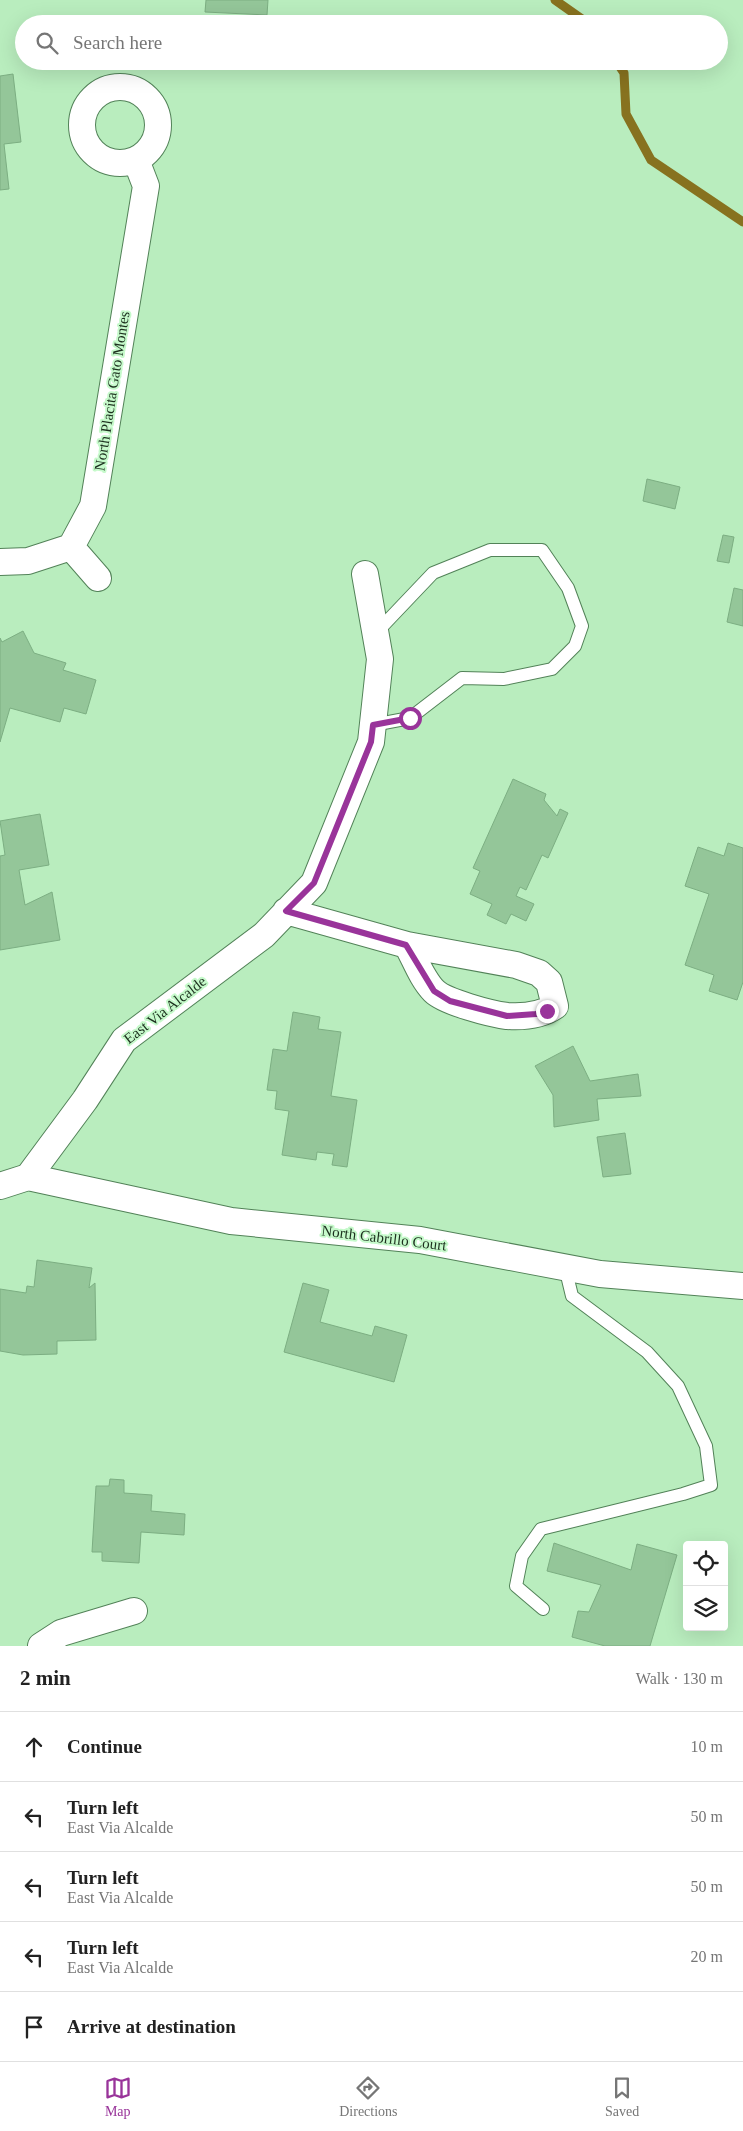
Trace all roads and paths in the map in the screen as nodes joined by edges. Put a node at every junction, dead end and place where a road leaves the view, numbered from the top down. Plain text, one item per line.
1 (136, 160) dead end
2 (71, 547) junction
3 (0, 562) edge
4 (365, 574) dead end
5 (98, 578) dead end
6 (375, 634) junction
7 (373, 725) junction
8 (286, 911) junction
9 (406, 945) junction
10 (28, 1178) junction
11 (0, 1186) edge
12 (565, 1267) junction
13 (743, 1286) edge
14 (543, 1609) dead end
15 (134, 1611) dead end
16 (41, 1646) edge

1 - 2 street, North Placita Gato Montes
2 - 3 street
2 - 5 street
4 - 6 street, East Via Alcalde
6 - 7 street, East Via Alcalde
6 - 7 lane
7 - 8 street, East Via Alcalde
8 - 9 street
8 - 10 street, East Via Alcalde
9 - 9 street
10 - 11 street
10 - 12 street, North Cabrillo Court
12 - 13 street, North Cabrillo Court
12 - 14 lane
15 - 16 street

